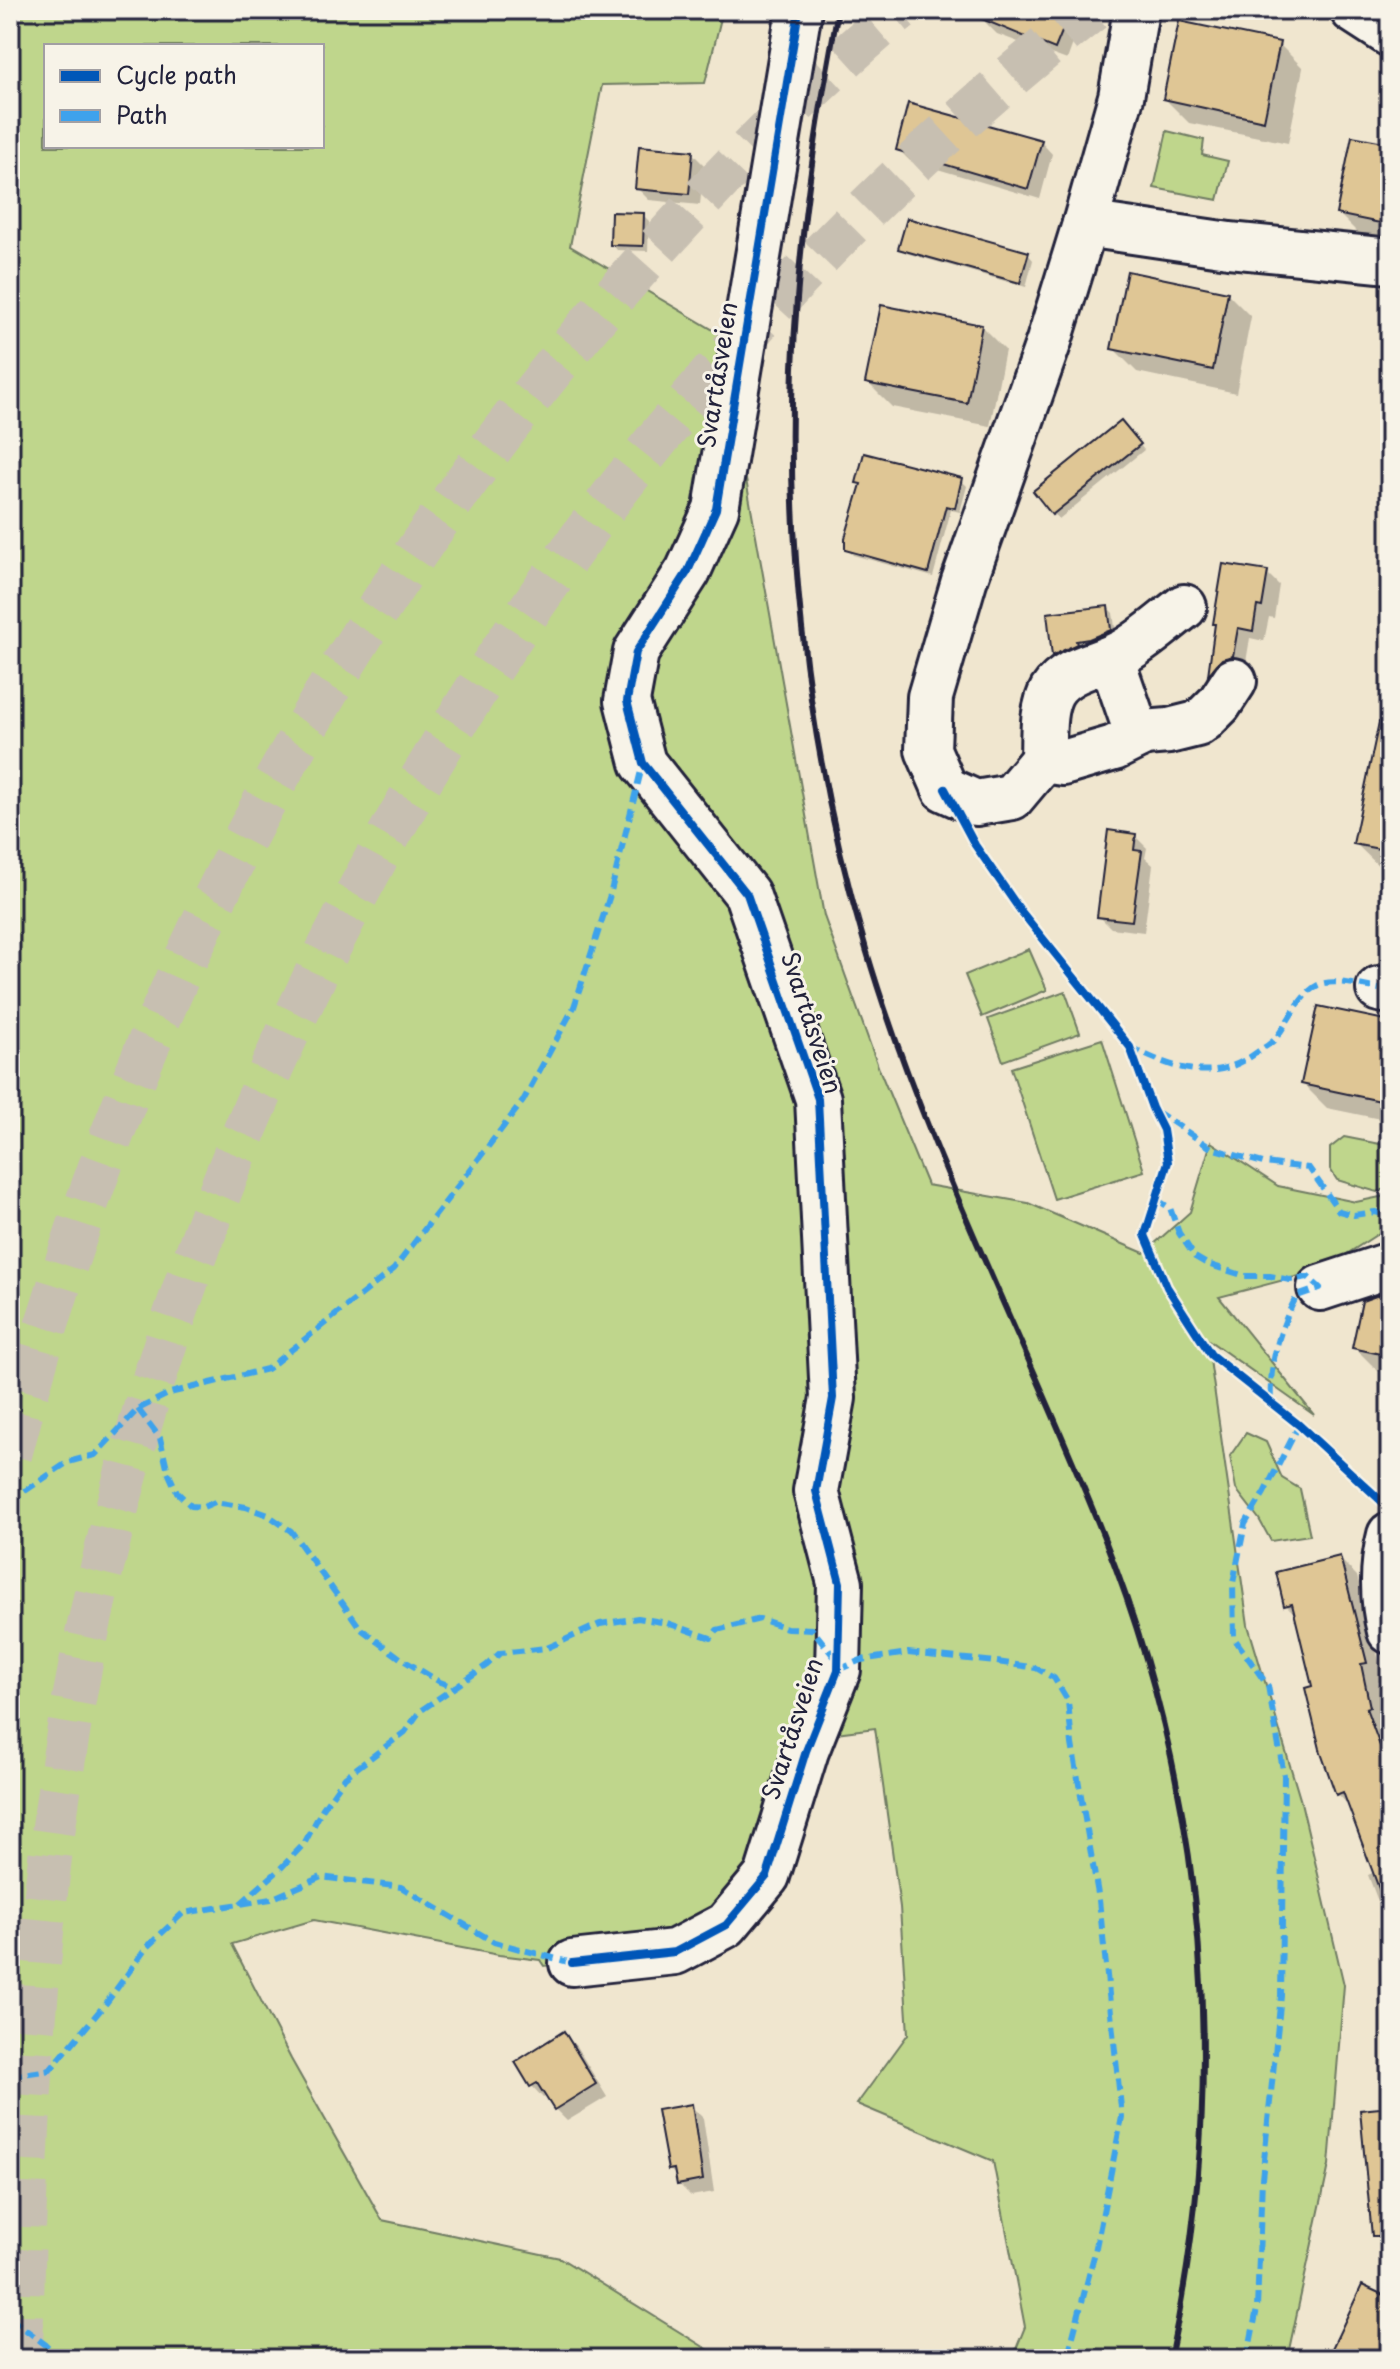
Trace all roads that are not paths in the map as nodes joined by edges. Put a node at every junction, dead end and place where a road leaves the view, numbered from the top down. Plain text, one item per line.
1 (799, 10) edge
2 (1136, 10) edge
3 (1353, 10) edge
4 (1390, 34) edge
5 (1085, 224) junction
6 (1390, 261) edge
7 (1184, 607) dead end
8 (1111, 658) junction
9 (1234, 681) dead end
10 (1138, 736) junction
11 (1043, 760) junction
12 (1390, 1265) edge
13 (1320, 1288) dead end
14 (1390, 1535) edge
15 (1390, 1631) edge
16 (572, 1963) dead end

1 - 16 street, Svartåsveien
2 - 5 street
3 - 4 street
5 - 6 street
5 - 11 street
7 - 8 street
8 - 10 street
8 - 11 street
9 - 10 street
10 - 11 street
12 - 13 street
14 - 15 street

